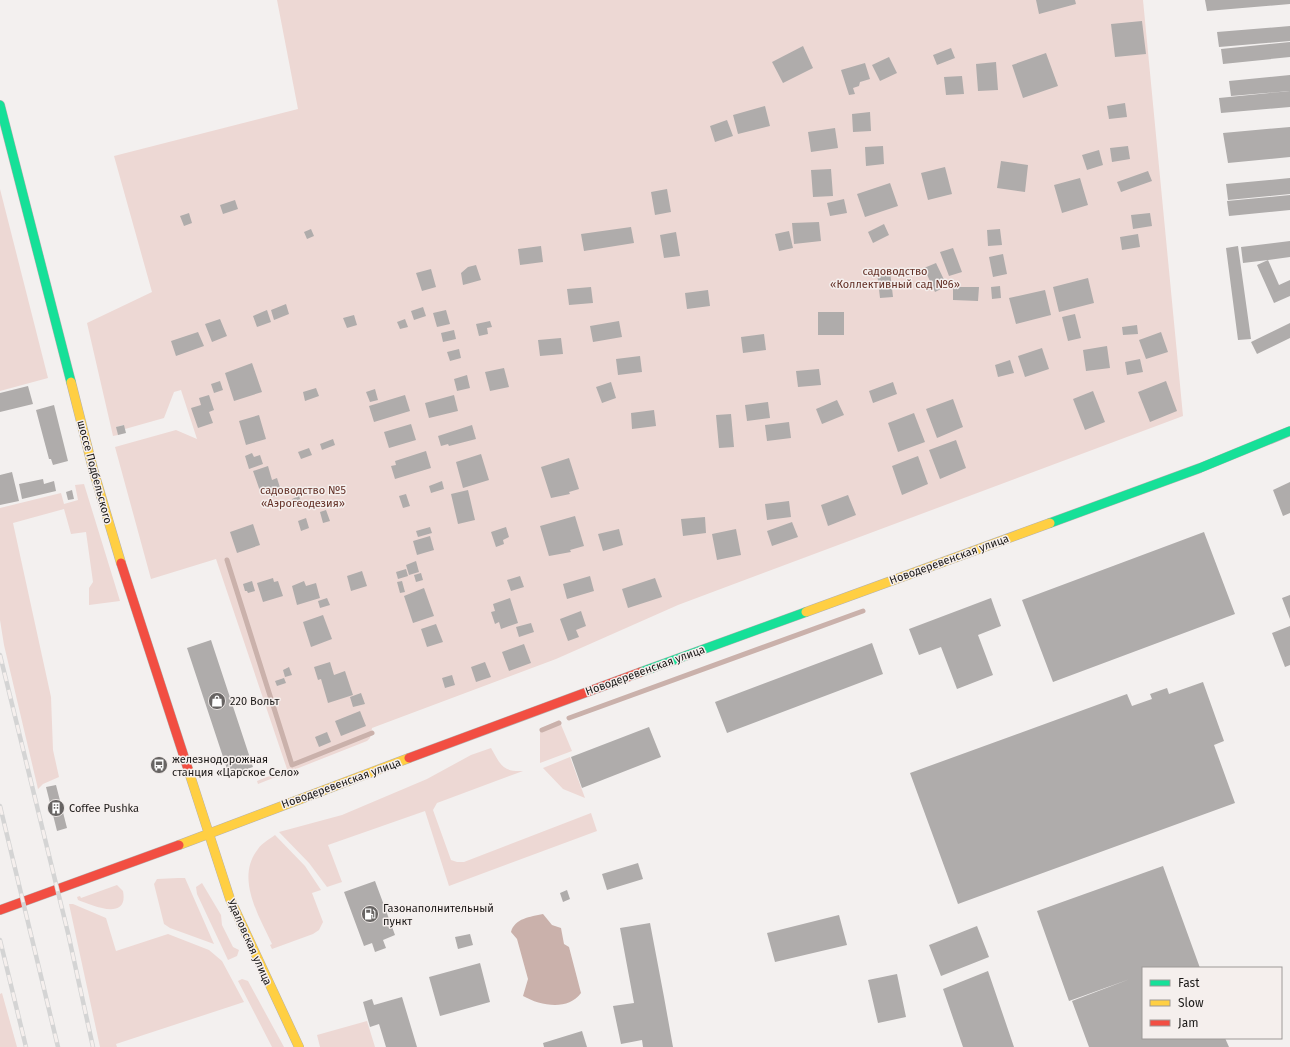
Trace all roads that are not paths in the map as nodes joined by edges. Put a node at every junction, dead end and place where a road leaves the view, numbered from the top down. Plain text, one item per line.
1 (0, 104) edge
2 (1290, 431) edge
3 (208, 834) junction
4 (0, 910) edge
5 (299, 1047) edge

1 - 3 main road, шоссе Подбельского
2 - 3 main road, Новодеревенская улица
3 - 4 main road, Новодеревенская улица
3 - 5 main road, Удаловская улица

